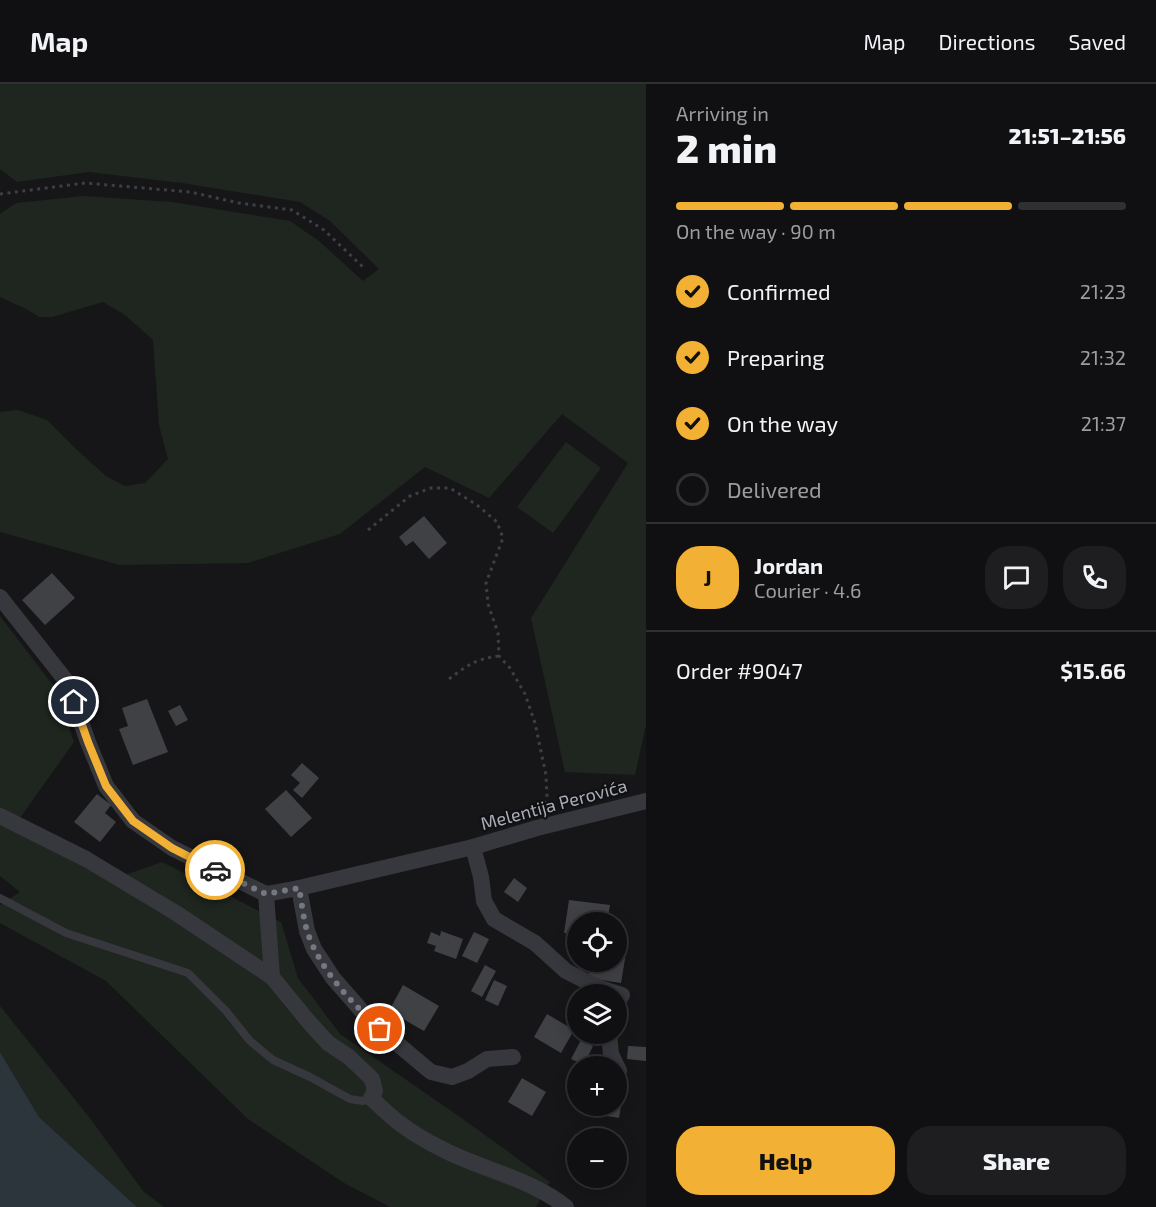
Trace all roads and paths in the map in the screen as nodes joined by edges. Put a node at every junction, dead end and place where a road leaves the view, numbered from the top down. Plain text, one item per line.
1 (0, 194) edge
2 (364, 268) dead end
3 (368, 530) dead end
4 (0, 597) edge
5 (499, 656) junction
6 (449, 679) dead end
7 (646, 801) edge
8 (0, 816) edge
9 (533, 830) junction
10 (473, 847) junction
11 (299, 888) junction
12 (266, 894) junction
13 (0, 898) edge
14 (273, 977) junction
15 (592, 984) edge
16 (513, 1058) dead end
17 (371, 1098) junction
18 (566, 1207) edge

1 - 2 path
3 - 5 path
4 - 12 street
5 - 6 path
5 - 9 path
7 - 9 street, Melentija Perovića
8 - 14 street
9 - 10 street, Melentija Perovića
10 - 11 street, Melentija Perovića
10 - 15 street, Melentija Perovića
11 - 12 street, Melentija Perovića
11 - 16 street
12 - 14 street
13 - 17 lane
14 - 17 street
17 - 18 street

